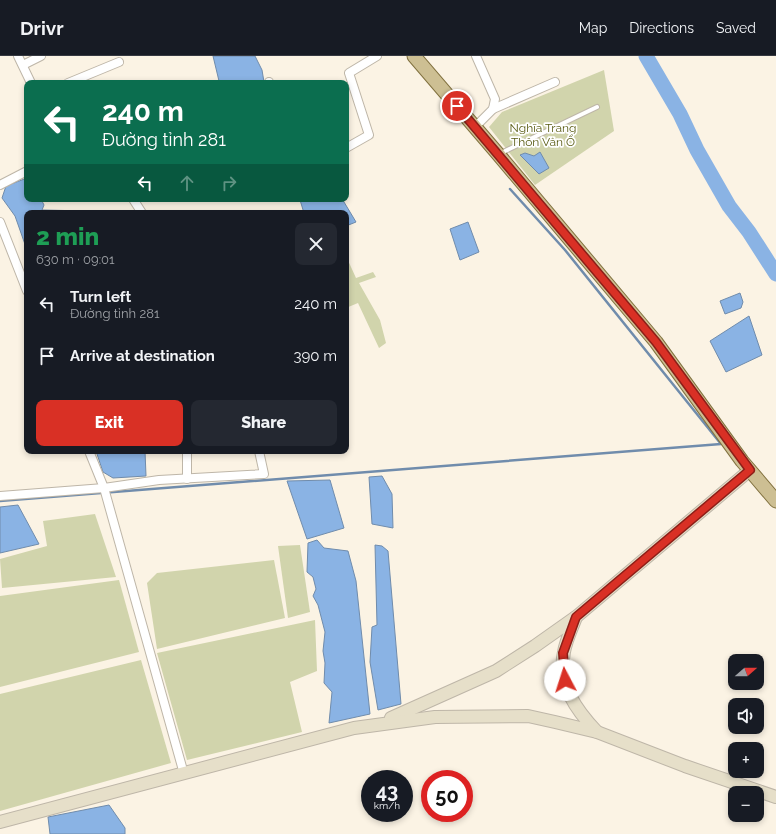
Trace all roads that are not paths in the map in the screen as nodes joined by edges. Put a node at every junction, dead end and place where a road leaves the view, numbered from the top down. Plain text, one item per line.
1 (18, 56) edge
2 (41, 56) edge
3 (377, 56) edge
4 (414, 56) edge
5 (476, 56) edge
6 (119, 62) dead end
7 (23, 65) junction
8 (30, 80) edge
9 (75, 80) edge
10 (555, 82) dead end
11 (597, 107) dead end
12 (493, 109) junction
13 (475, 127) junction
14 (349, 146) edge
15 (498, 154) junction
16 (24, 173) edge
17 (0, 185) edge
18 (0, 222) edge
19 (24, 283) edge
20 (90, 454) edge
21 (187, 454) edge
22 (261, 454) edge
23 (750, 470) junction
24 (187, 479) junction
25 (104, 488) junction
26 (0, 496) edge
27 (776, 501) edge
28 (576, 617) junction
29 (377, 724) junction
30 (597, 732) junction
31 (184, 774) junction
32 (776, 797) edge
33 (0, 822) edge

1 - 7 street
2 - 7 street
3 - 14 street
4 - 13 main road
5 - 12 street
6 - 9 street
7 - 8 street
10 - 12 street
11 - 15 lane
12 - 13 street
13 - 15 main road
15 - 23 main road
16 - 17 street
18 - 19 street
20 - 25 street
21 - 24 street
22 - 24 street
23 - 27 main road
23 - 28 main road
24 - 25 street
25 - 26 street
25 - 31 street
28 - 29 main road
28 - 30 main road
29 - 30 main road
29 - 31 main road
30 - 32 main road
31 - 33 main road

